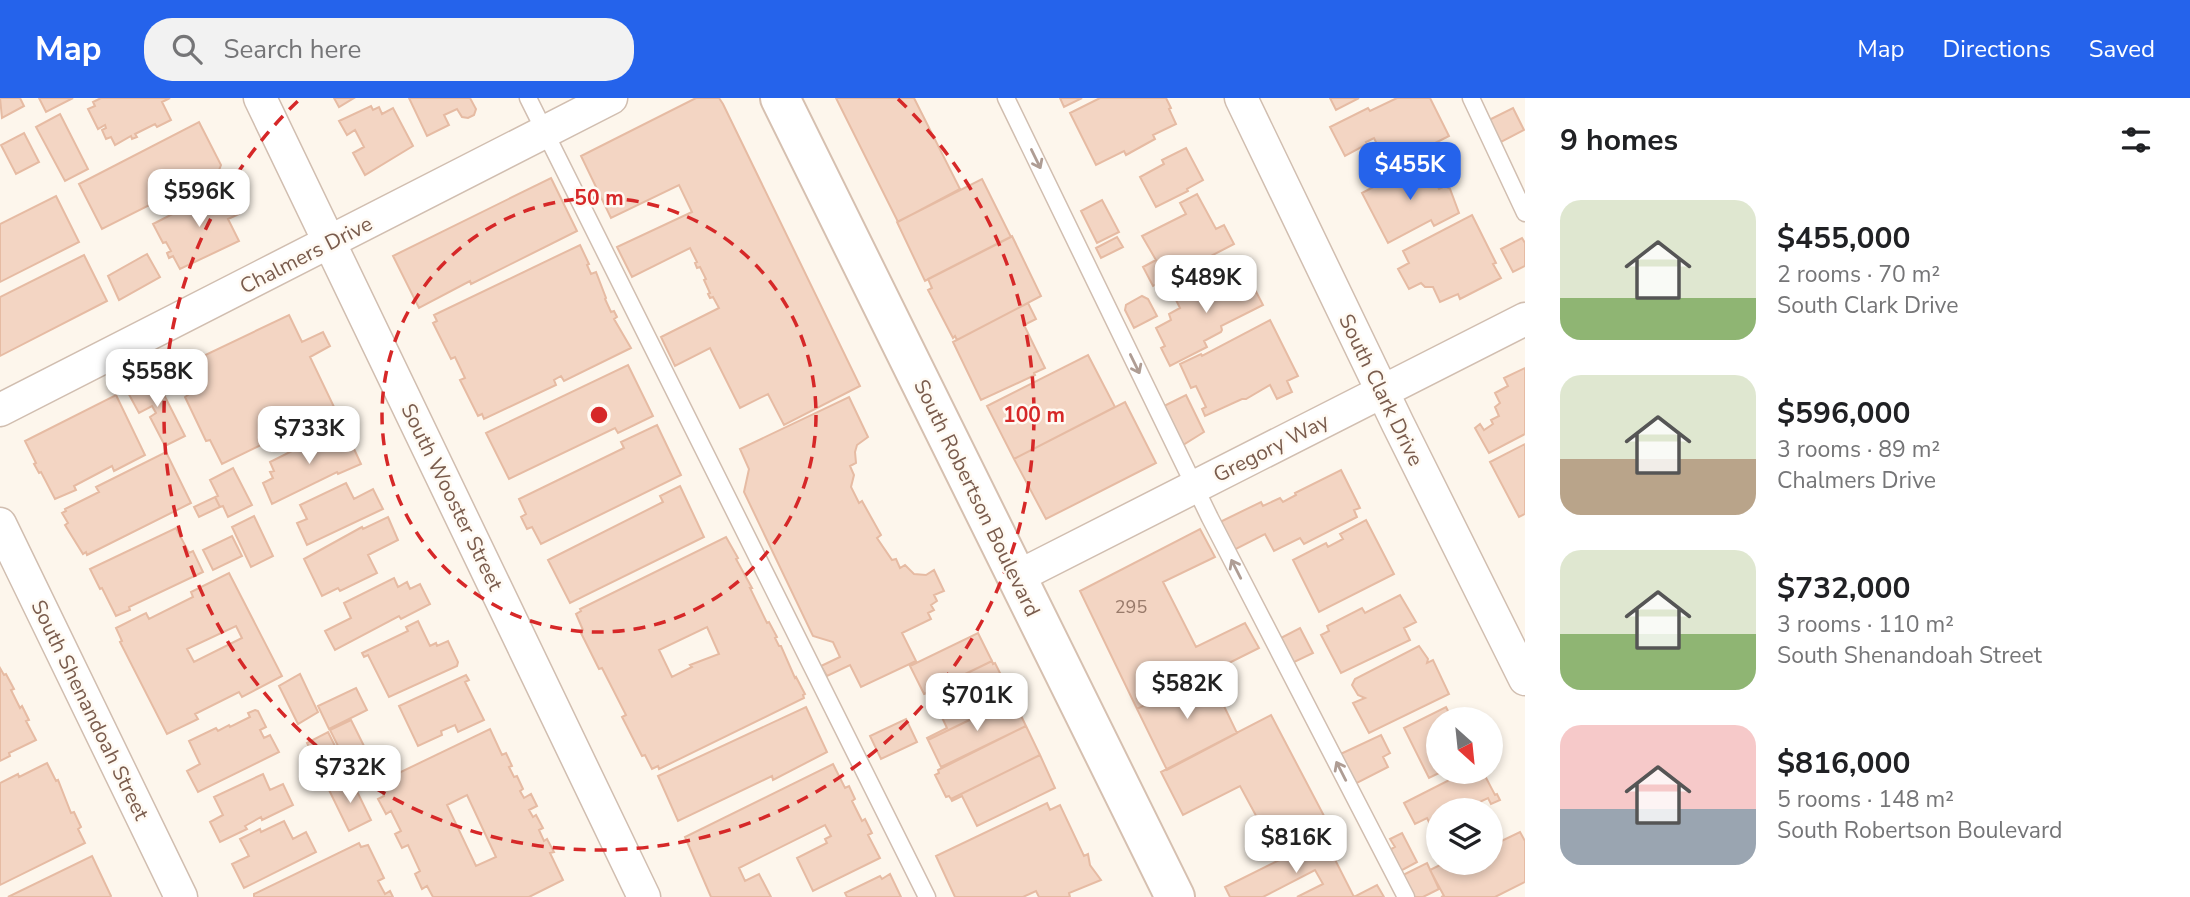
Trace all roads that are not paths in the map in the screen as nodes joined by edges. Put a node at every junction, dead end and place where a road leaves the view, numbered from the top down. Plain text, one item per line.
1 (260, 98) edge
2 (528, 98) edge
3 (611, 98) edge
4 (780, 98) edge
5 (1006, 98) edge
6 (1241, 98) edge
7 (1471, 98) edge
8 (544, 132) junction
9 (1525, 213) edge
10 (330, 243) junction
11 (1525, 319) edge
12 (1382, 392) junction
13 (0, 410) edge
14 (1195, 487) junction
15 (0, 524) edge
16 (1017, 577) junction
17 (1525, 679) edge
18 (1171, 896) edge
19 (181, 897) edge
20 (644, 897) edge
21 (927, 897) edge
22 (1406, 897) edge

1 - 10 street, South Wooster Street
2 - 8 lane
3 - 8 street, Chalmers Drive
4 - 16 main road, South Robertson Boulevard
5 -> 14 lane
6 - 12 street, South Clark Drive
7 - 9 lane
8 - 10 street, Chalmers Drive
8 - 21 lane
10 - 13 street, Chalmers Drive
10 - 20 street, South Wooster Street
11 - 12 street, Gregory Way
12 - 14 street, Gregory Way
12 - 17 street, South Clark Drive
14 - 16 street, Gregory Way
22 -> 14 lane
15 - 19 street, South Shenandoah Street
16 - 18 main road, South Robertson Boulevard

